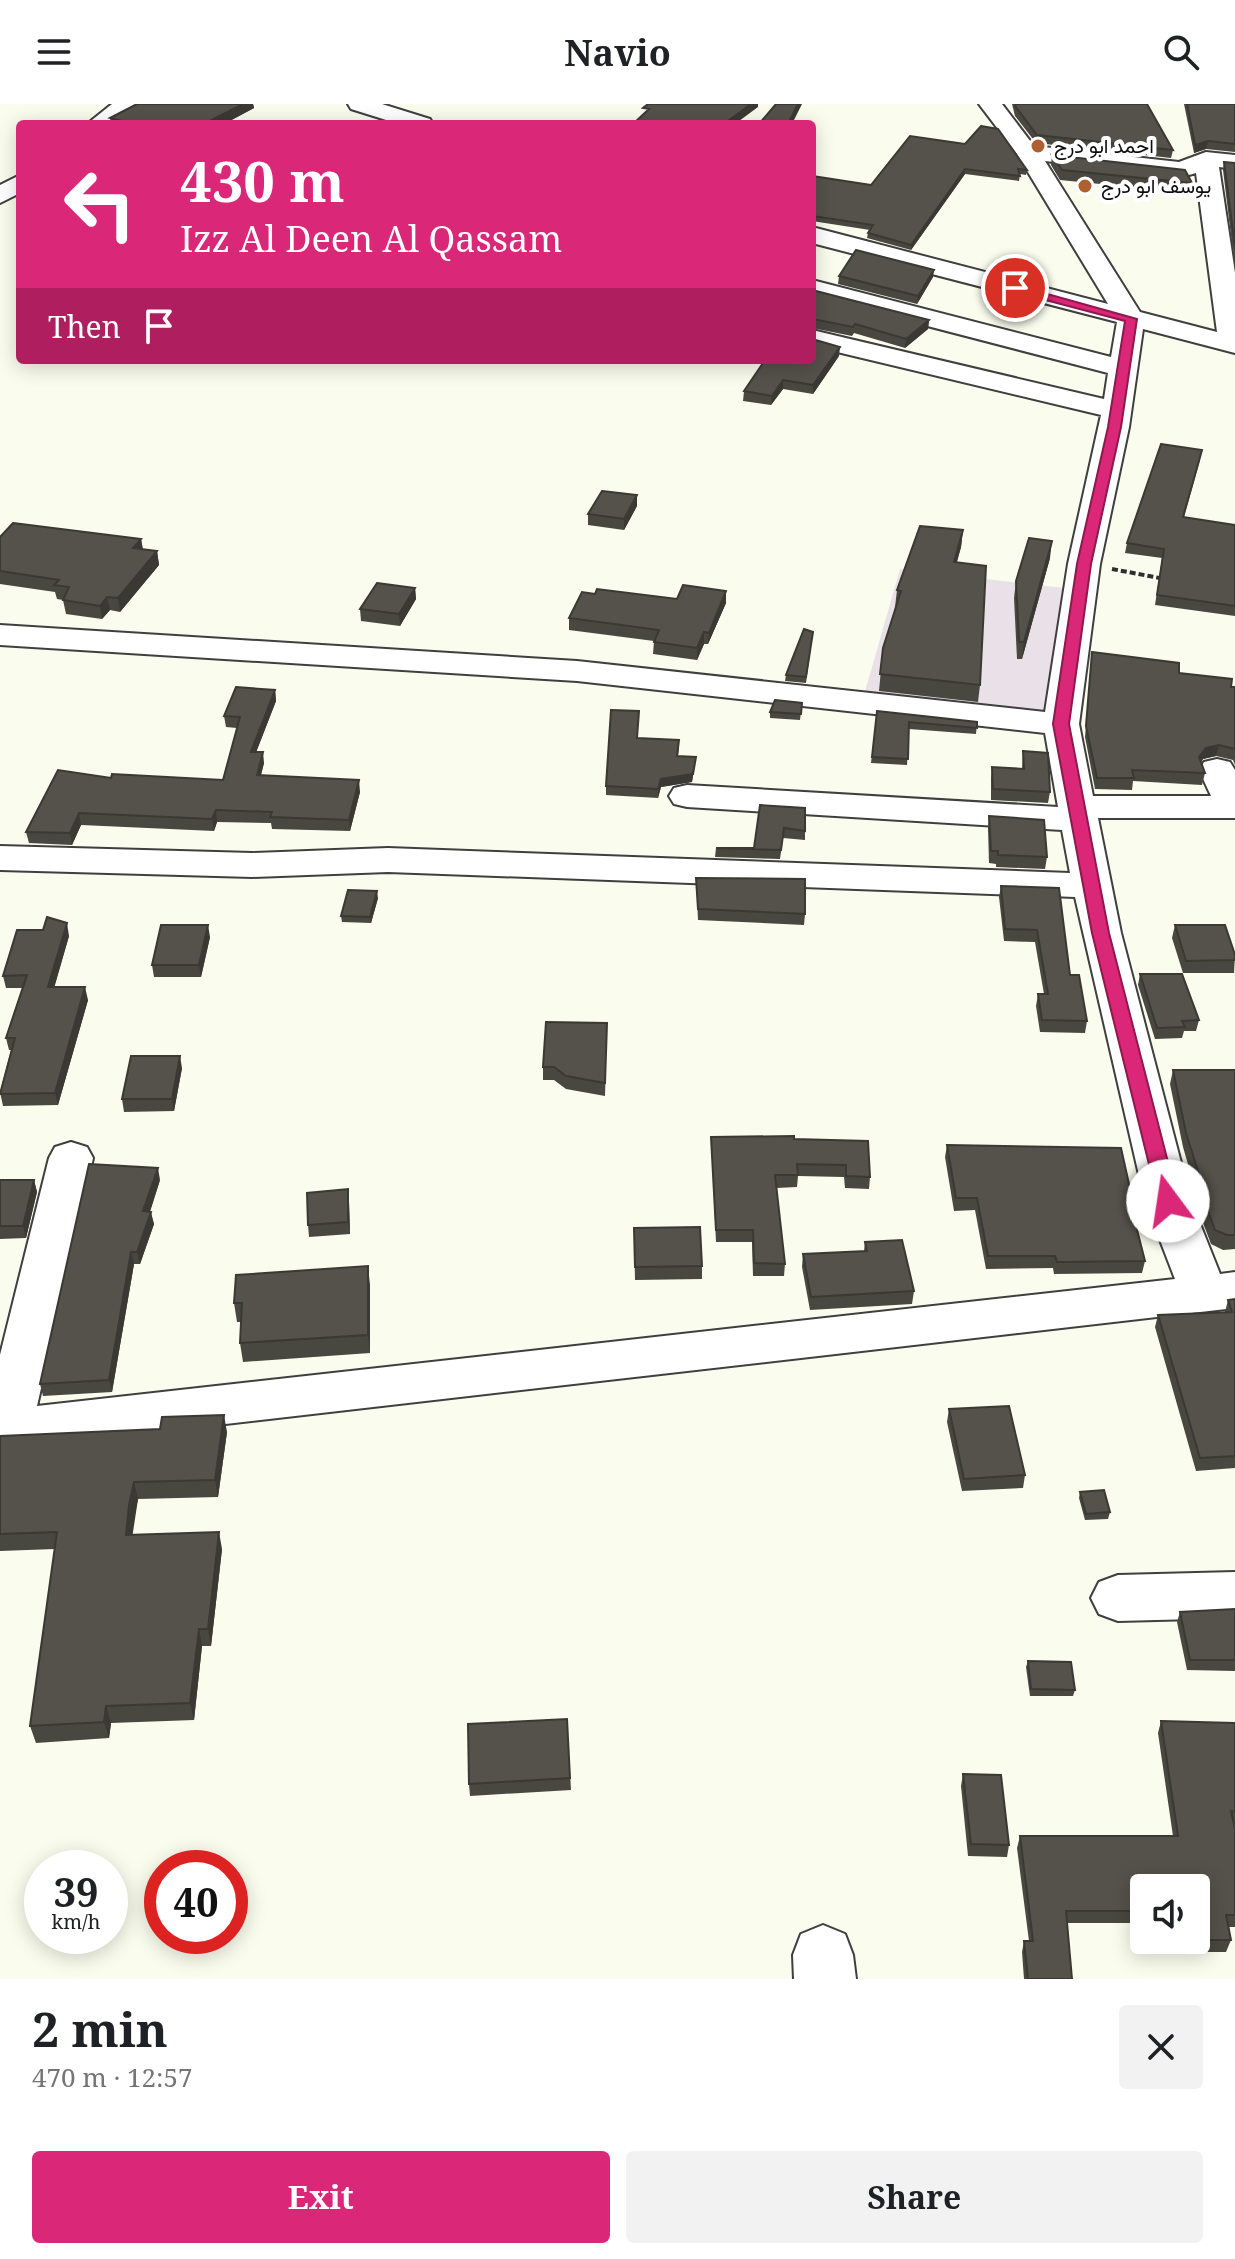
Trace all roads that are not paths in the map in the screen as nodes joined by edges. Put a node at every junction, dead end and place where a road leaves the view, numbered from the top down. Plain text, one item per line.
1 (127, 104) edge
2 (359, 104) edge
3 (990, 104) edge
4 (104, 120) edge
5 (409, 120) edge
6 (1027, 152) junction
7 (1206, 159) junction
8 (1235, 162) edge
9 (816, 236) edge
10 (816, 289) edge
11 (1131, 319) junction
12 (816, 339) edge
13 (1234, 345) edge
14 (1123, 368) junction
15 (1116, 410) junction
16 (0, 635) edge
17 (1061, 724) junction
18 (1217, 770) dead end
19 (687, 796) dead end
20 (1235, 807) edge
21 (1080, 814) junction
22 (0, 858) edge
23 (1091, 886) junction
24 (71, 1158) dead end
25 (1219, 1292) edge
26 (4, 1429) edge
27 (1235, 1595) edge
28 (1118, 1598) dead end

1 - 4 street
2 - 5 street
3 - 6 street
6 - 7 street
6 - 11 street
7 - 8 street
7 - 13 street
9 - 11 street
10 - 14 street
11 - 13 street
11 - 14 street
12 - 15 street
14 - 15 street
15 - 17 street
16 - 17 street
17 - 21 street
18 - 20 street
19 - 21 street
20 - 21 street
21 - 23 street
22 - 23 street
23 - 25 street
24 - 26 street
25 - 26 street
27 - 28 street

